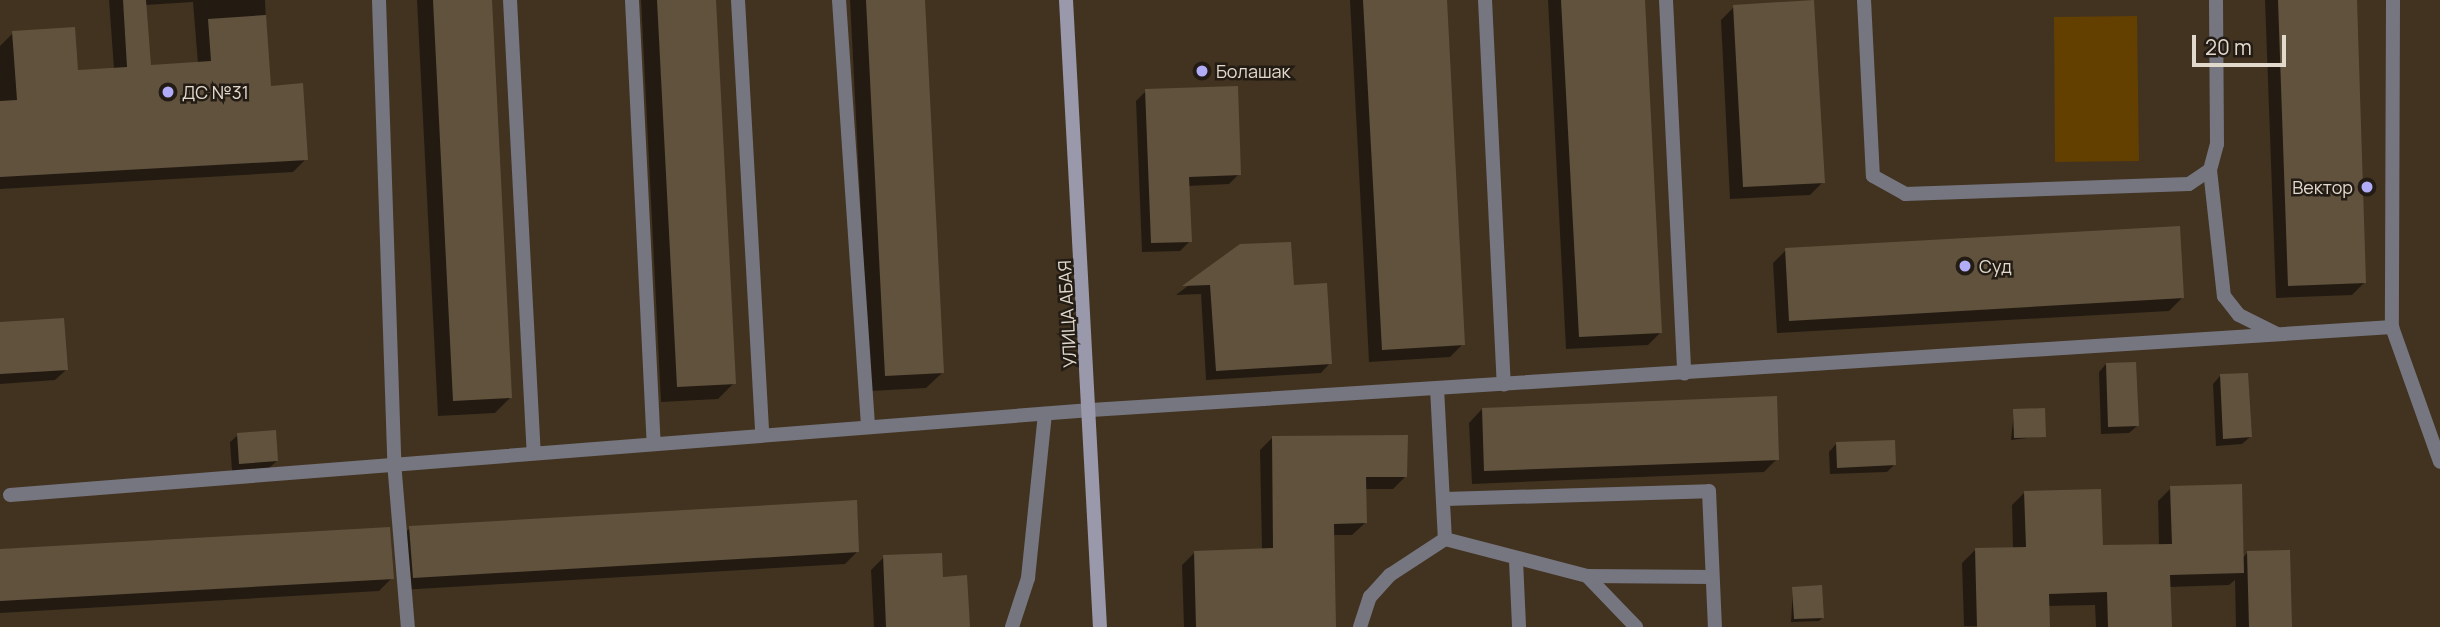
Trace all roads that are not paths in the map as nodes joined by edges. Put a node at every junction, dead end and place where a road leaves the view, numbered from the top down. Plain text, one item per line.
1 (379, 0) edge
2 (510, 0) edge
3 (632, 0) edge
4 (738, 0) edge
5 (839, 0) edge
6 (1066, 0) edge
7 (1485, 0) edge
8 (1666, 0) edge
9 (1864, 0) edge
10 (2216, 0) edge
11 (2393, 0) edge
12 (2210, 170) junction
13 (2392, 327) junction
14 (2277, 334) junction
15 (1684, 374) junction
16 (1504, 385) junction
17 (1437, 387) junction
18 (1091, 410) junction
19 (1045, 414) junction
20 (868, 427) junction
21 (762, 435) junction
22 (654, 442) junction
23 (534, 452) junction
24 (394, 461) junction
25 (2440, 462) edge
26 (10, 495) dead end
27 (1444, 499) junction
28 (1445, 539) junction
29 (1516, 559) junction
30 (1587, 576) junction
31 (1712, 577) junction
32 (408, 627) edge
33 (1012, 627) edge
34 (1100, 627) edge
35 (1360, 627) edge
36 (1519, 627) edge
37 (1636, 627) edge
38 (1715, 627) edge

1 - 24 street
2 - 23 street
3 - 22 street
4 - 21 street
5 - 20 street
6 - 18 street, УЛИЦА АБАЯ
7 - 16 street
8 - 15 street
9 - 12 street
10 - 12 street
11 - 13 street
12 - 14 street
13 - 14 street
13 - 25 street
14 - 15 street
15 - 16 street
16 - 17 street
17 - 18 street
17 - 27 street
18 - 19 street
18 - 34 street, УЛИЦА АБАЯ
19 - 20 street
19 - 33 street
20 - 21 street
21 - 22 street
22 - 23 street
23 - 24 street
24 - 26 street
24 - 32 street
27 - 28 street
27 - 31 street
28 - 29 street
28 - 35 street
29 - 30 street
29 - 36 street
30 - 31 street
30 - 37 street
31 - 38 street

